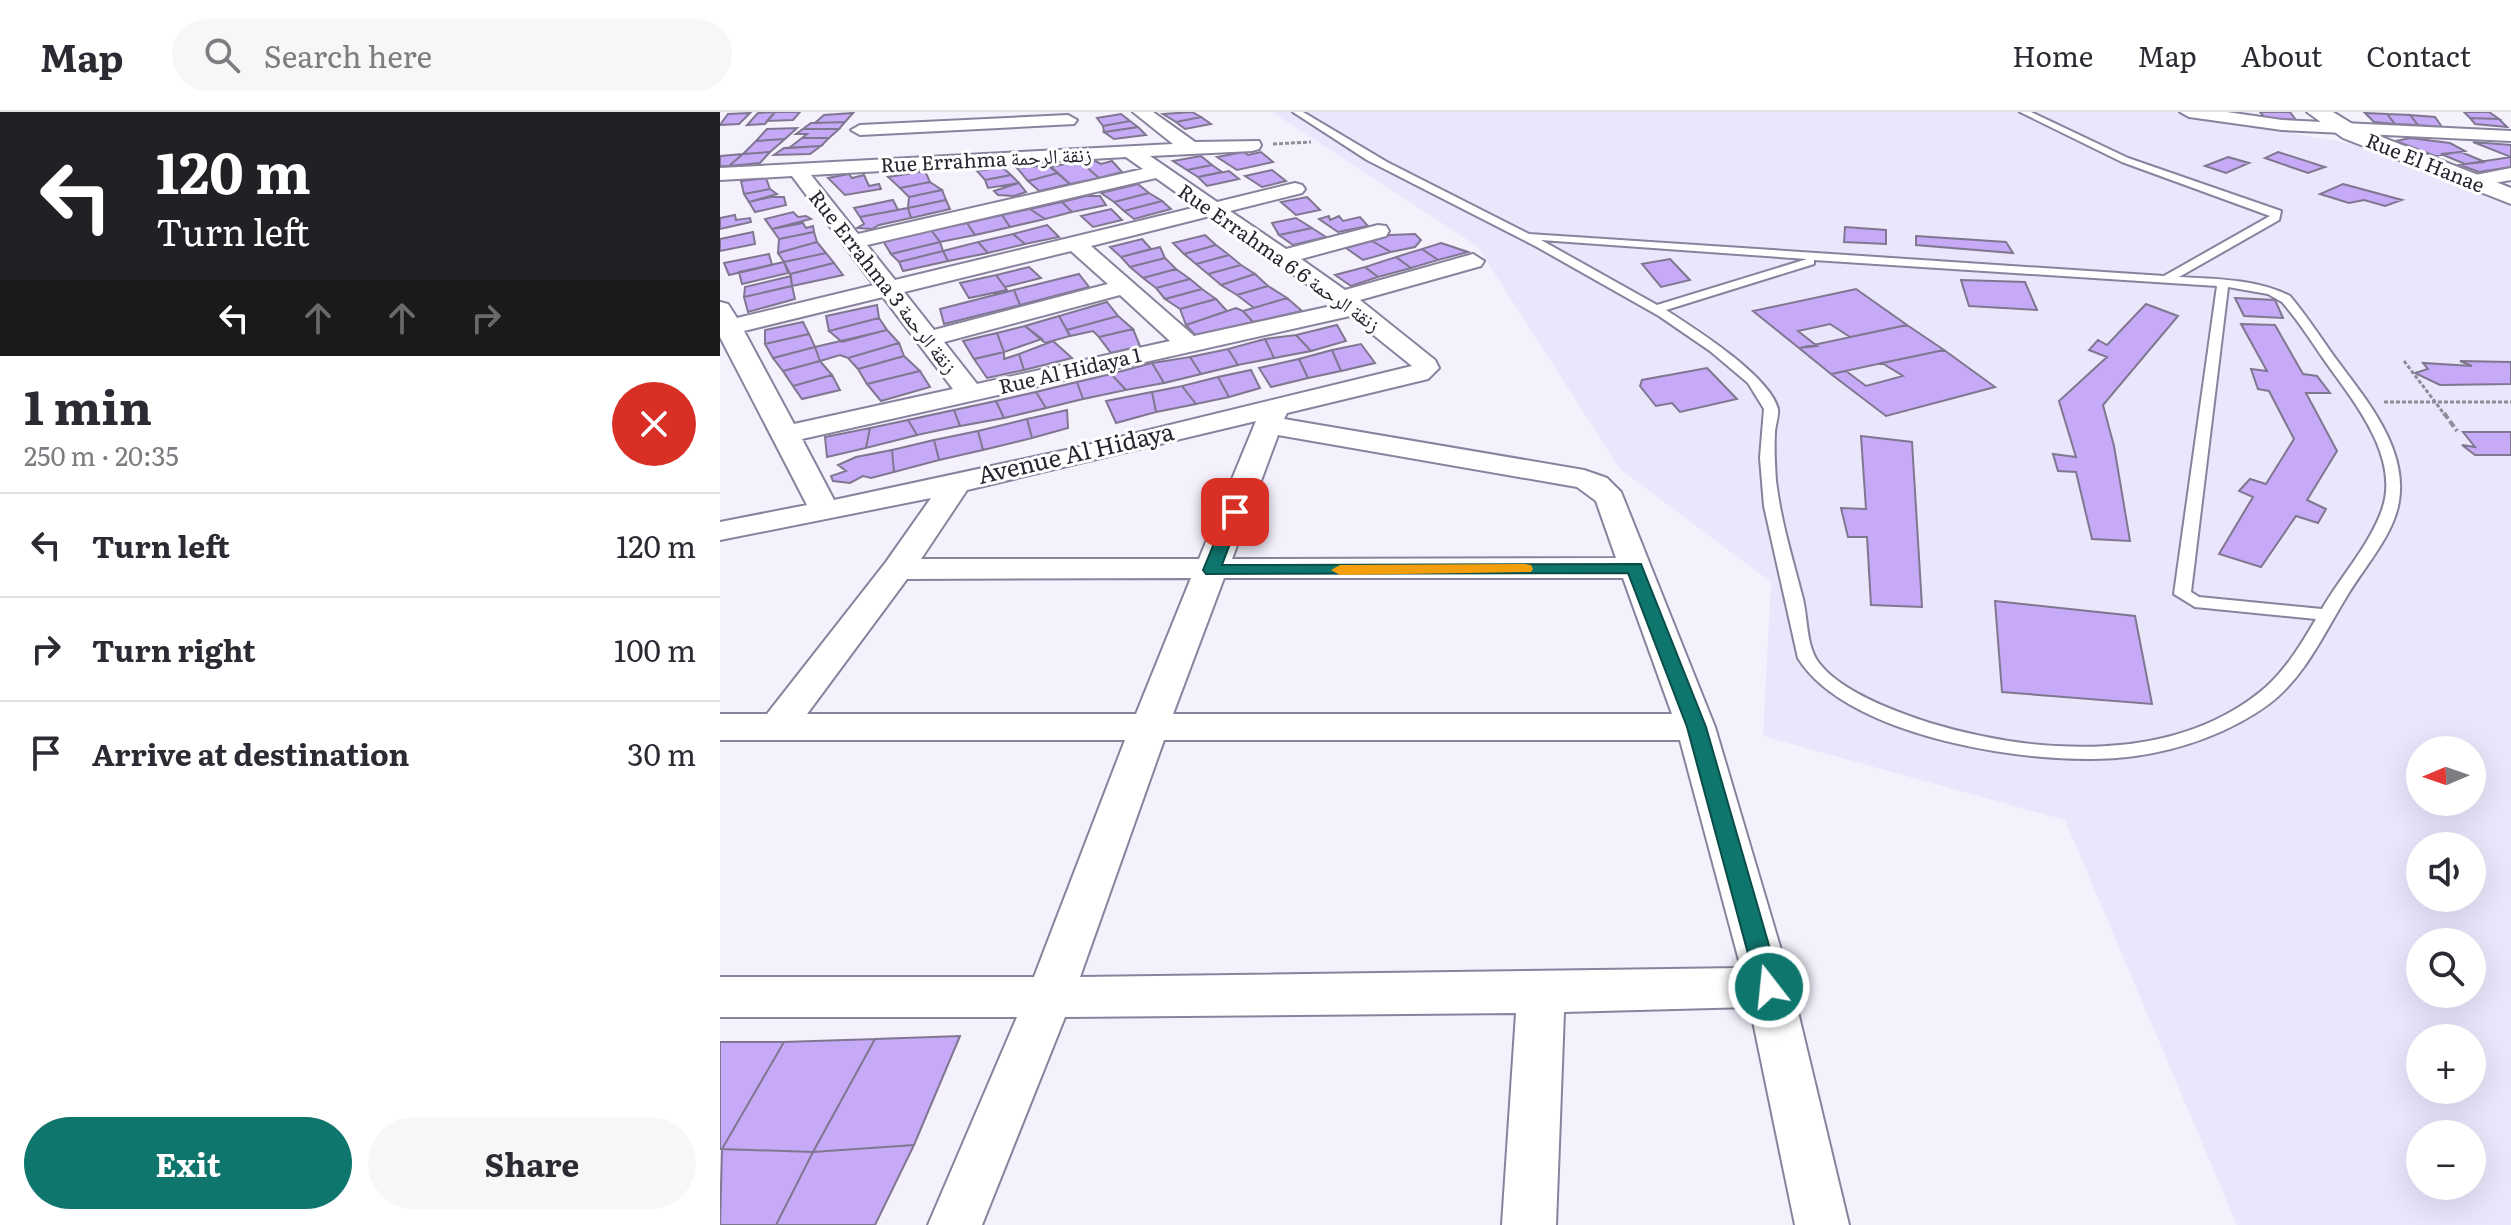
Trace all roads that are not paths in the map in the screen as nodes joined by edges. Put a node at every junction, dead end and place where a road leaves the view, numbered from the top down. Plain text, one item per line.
1 (876, 112) edge
2 (1142, 112) edge
3 (1297, 112) edge
4 (2024, 112) edge
5 (2318, 112) edge
6 (2441, 112) edge
7 (2195, 113) edge
8 (1074, 126) edge
9 (2339, 128) junction
10 (2461, 134) junction
11 (2511, 136) edge
12 (850, 140) junction
13 (1252, 145) road end
14 (1191, 148) junction
15 (1131, 152) junction
16 (1106, 154) junction
17 (944, 162) junction
18 (822, 169) junction
19 (797, 170) junction
20 (1157, 172) junction
21 (720, 174) edge
22 (2511, 174) edge
23 (2472, 181) junction
24 (1295, 189) dead end
25 (2511, 197) edge
26 (1213, 209) junction
27 (989, 210) junction
28 (1378, 231) dead end
29 (1530, 236) junction
30 (852, 242) junction
31 (1075, 243) junction
32 (1740, 253) junction
33 (1283, 257) junction
34 (1820, 258) junction
35 (1473, 261) dead end
36 (1761, 277) junction
37 (2167, 279) junction
38 (2223, 283) junction
39 (1125, 287) junction
40 (888, 288) junction
41 (1348, 303) junction
42 (1656, 309) junction
43 (726, 332) edge
44 (931, 338) junction
45 (1188, 344) junction
46 (1426, 365) joint
47 (971, 394) junction
48 (1272, 416) junction
49 (786, 434) junction
50 (958, 481) junction
51 (825, 511) junction
52 (722, 533) edge
53 (1635, 568) junction
54 (898, 569) junction
55 (1212, 570) junction
56 (2327, 615) junction
57 (720, 727) edge
58 (777, 727) junction
59 (1696, 727) junction
60 (1149, 728) junction
61 (1769, 987) junction
62 (1541, 994) junction
63 (720, 997) edge
64 (1049, 998) junction
65 (955, 1225) edge
66 (1529, 1225) edge
67 (1822, 1225) edge

1 - 12 street
2 - 14 street
3 - 29 lane
4 - 37 lane
5 - 9 street, Rue El Hanae
6 - 10 street
7 - 9 street
8 - 12 street
8 - 16 street
9 - 10 street
9 - 23 street, Rue El Hanae
10 - 11 street
12 - 18 street
13 - 14 street, Rue Errahma زنقة الرحمة
14 - 15 street, Rue Errahma زنقة الرحمة
15 - 16 street, Rue Errahma زنقة الرحمة
15 - 20 street, Rue Errahma 6 6 زنقة الرحمة
16 - 17 street, Rue Errahma زنقة الرحمة
17 - 18 street, Rue Errahma زنقة الرحمة
17 - 27 street
18 - 19 street, Rue Errahma زنقة الرحمة
19 - 21 street, Rue Errahma زنقة الرحمة
19 - 30 street, Rue Errahma 3 زنقة الرحمة
20 - 26 street, Rue Errahma 6 6 زنقة الرحمة
20 - 27 street
22 - 23 street
23 - 25 street, Rue El Hanae
24 - 26 street
26 - 31 street
26 - 33 street, Rue Errahma 6 6 زنقة الرحمة
27 - 30 street
28 - 33 street
29 - 32 lane
29 - 42 lane
30 - 40 street, Rue Errahma 3 زنقة الرحمة
31 - 39 street
31 - 40 street
32 - 34 lane
32 - 36 lane
33 - 41 street, Rue Errahma 6 6 زنقة الرحمة
34 - 36 lane
34 - 37 lane
35 - 41 street, Rue Al Hidaya 1
36 - 42 lane
37 - 38 lane
38 - 56 lane
38 - 56 lane
39 - 44 street
39 - 45 street
40 - 43 street
40 - 44 street, Rue Errahma 3 زنقة الرحمة
41 - 45 street, Rue Al Hidaya 1
41 - 46 street, Rue Errahma 6 6 زنقة الرحمة
42 - 56 lane
43 - 49 street
44 - 47 street, Rue Errahma 3 زنقة الرحمة
45 - 47 street, Rue Al Hidaya 1
46 - 48 street, Avenue Al Hidaya
47 - 49 street, Rue Al Hidaya 1
48 - 50 street, Avenue Al Hidaya
48 - 53 street
48 - 55 street
49 - 51 street
50 - 51 street, Avenue Al Hidaya
50 - 54 street
51 - 52 street, Avenue Al Hidaya
53 - 55 street
53 - 59 street
54 - 55 street
54 - 58 street
55 - 60 street
57 - 58 street
58 - 60 street
59 - 60 street
59 - 61 street
60 - 64 street
61 - 62 street
61 - 67 street
62 - 64 street
62 - 66 street
63 - 64 street
64 - 65 street

